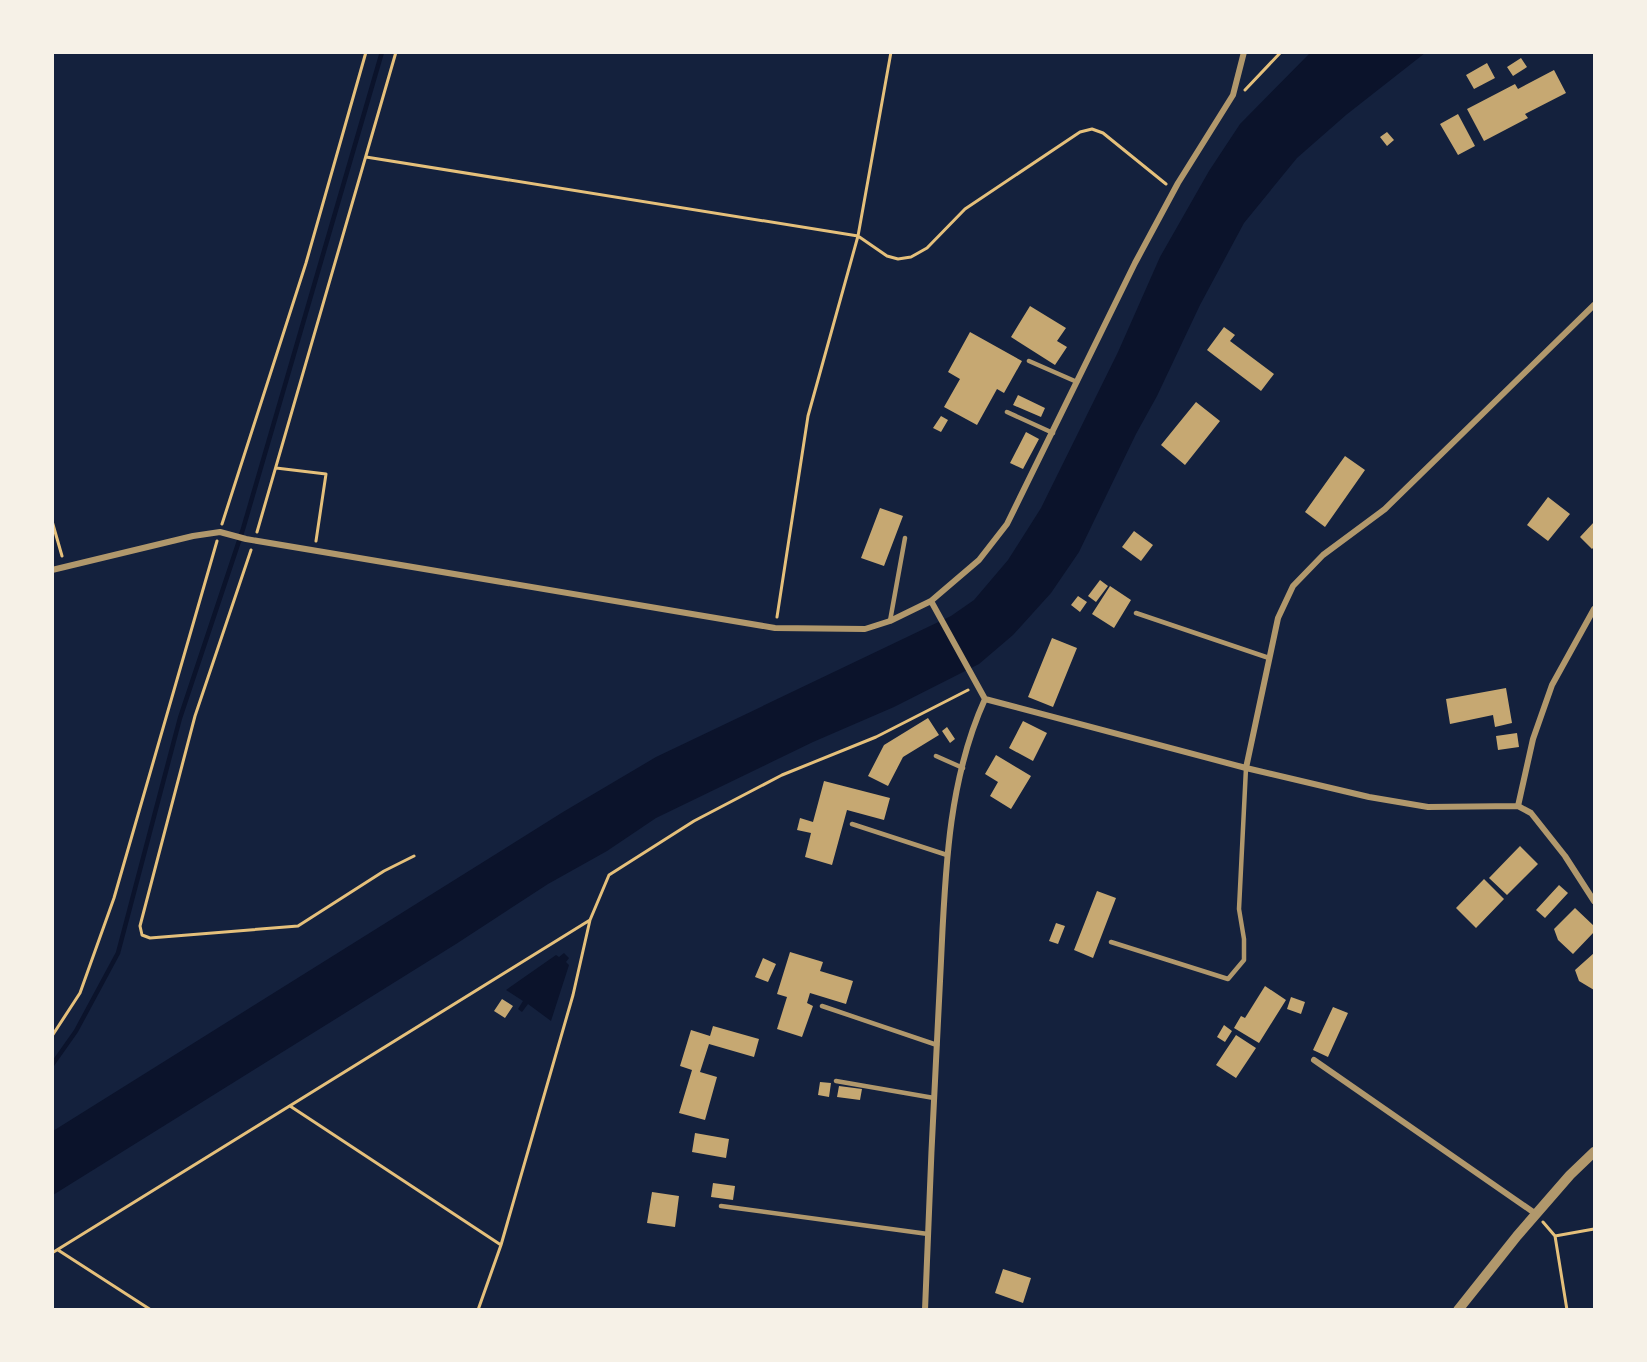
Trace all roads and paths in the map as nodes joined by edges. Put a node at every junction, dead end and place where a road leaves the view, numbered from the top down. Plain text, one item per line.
1 (366, 52) edge
2 (396, 52) edge
3 (891, 52) edge
4 (1244, 52) edge
5 (1281, 52) edge
6 (1233, 95) junction
7 (366, 157) junction
8 (1174, 190) junction
9 (858, 236) junction
10 (1594, 305) edge
11 (1029, 361) dead end
12 (1077, 382) junction
13 (1007, 412) dead end
14 (1053, 433) junction
15 (276, 468) junction
16 (52, 520) edge
17 (220, 532) junction
18 (905, 538) dead end
19 (255, 540) junction
20 (315, 551) junction
21 (64, 566) junction
22 (52, 570) edge
23 (931, 601) junction
24 (1594, 609) edge
25 (1136, 613) dead end
26 (890, 621) junction
27 (775, 628) junction
28 (1269, 658) junction
29 (978, 685) junction
30 (985, 699) junction
31 (936, 756) dead end
32 (963, 768) junction
33 (1246, 768) junction
34 (1518, 806) junction
35 (852, 824) dead end
36 (947, 855) junction
37 (414, 856) dead end
38 (1594, 901) edge
39 (590, 920) junction
40 (1111, 942) dead end
41 (822, 1006) dead end
42 (52, 1036) edge
43 (937, 1045) junction
44 (1314, 1060) dead end
45 (836, 1081) dead end
46 (934, 1098) junction
47 (290, 1106) junction
48 (1594, 1152) edge
49 (722, 1206) dead end
50 (1536, 1214) junction
51 (1594, 1229) edge
52 (928, 1234) junction
53 (1555, 1236) junction
54 (501, 1245) junction
55 (58, 1250) junction
56 (52, 1253) edge
57 (150, 1310) edge
58 (478, 1310) edge
59 (925, 1310) edge
60 (1458, 1310) edge
61 (1567, 1310) edge

1 - 17 path
2 - 7 path
3 - 9 path
4 - 6 street
5 - 6 path
6 - 8 street
7 - 9 path
7 - 15 path
8 - 9 path
8 - 12 street
9 - 27 path
10 - 28 street
11 - 12 lane
12 - 14 street
13 - 14 lane
14 - 23 street
15 - 19 path
15 - 20 path
16 - 21 path
17 - 19 street
17 - 21 street
17 - 42 path
18 - 26 lane
19 - 20 street
19 - 37 path
20 - 27 street
21 - 22 street
23 - 26 street
23 - 29 street
24 - 34 street
25 - 28 lane
26 - 27 street
28 - 33 street
29 - 30 street
29 - 39 path
30 - 32 street
30 - 33 street
31 - 32 lane
32 - 36 street
33 - 34 street
33 - 40 lane
34 - 38 street
35 - 36 lane
36 - 43 street
39 - 47 path
39 - 54 path
41 - 43 lane
43 - 46 street
44 - 50 street
45 - 46 lane
46 - 52 street
47 - 54 path
47 - 55 path
48 - 50 street
49 - 52 lane
50 - 53 path
50 - 60 street
51 - 53 path
52 - 59 street
53 - 61 path
54 - 58 path
55 - 56 path
55 - 57 path

